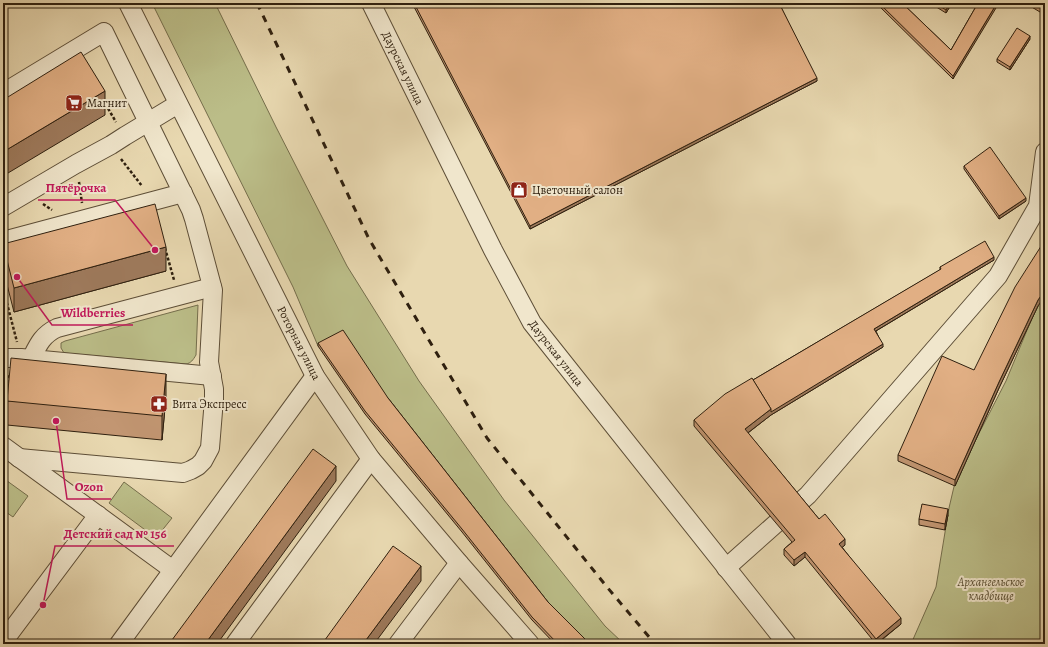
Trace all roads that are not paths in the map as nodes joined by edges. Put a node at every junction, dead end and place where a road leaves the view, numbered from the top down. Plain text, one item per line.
1 (128, 3) edge
2 (372, 3) edge
3 (3, 93) edge
4 (178, 104) junction
5 (148, 122) junction
6 (1045, 152) edge
7 (183, 193) junction
8 (3, 207) edge
9 (3, 241) edge
10 (212, 287) junction
11 (16, 358) edge
12 (212, 376) junction
13 (315, 376) junction
14 (3, 446) edge
15 (19, 458) junction
16 (371, 459) junction
17 (98, 515) junction
18 (459, 563) junction
19 (726, 568) junction
20 (173, 570) junction
21 (4, 637) edge
22 (119, 644) edge
23 (235, 644) edge
24 (398, 644) edge
25 (530, 644) edge
26 (787, 644) edge

1 - 4 street, Роторная улица
2 - 19 street, Даурская улица
3 - 5 street
4 - 5 street
4 - 13 street, Роторная улица
5 - 7 street
5 - 8 street
6 - 19 street
7 - 9 street
7 - 10 street
10 - 11 street
10 - 12 street
11 - 12 street
12 - 15 street
13 - 16 street, Роторная улица
13 - 20 street
14 - 15 street
15 - 17 street
16 - 18 street, Роторная улица
16 - 23 street
17 - 20 street
17 - 21 street
18 - 24 street
18 - 25 street, Роторная улица
19 - 26 street, Даурская улица
20 - 22 street

